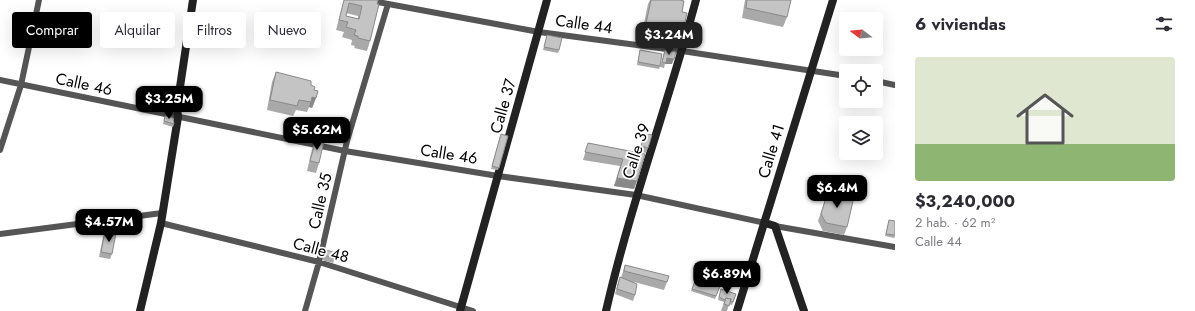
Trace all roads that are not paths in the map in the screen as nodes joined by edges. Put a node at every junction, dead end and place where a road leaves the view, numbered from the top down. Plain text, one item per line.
1 (38, 0) edge
2 (193, 0) edge
3 (367, 0) edge
4 (547, 0) edge
5 (696, 0) edge
6 (833, 0) edge
7 (388, 4) junction
8 (539, 32) junction
9 (682, 51) junction
10 (812, 71) junction
11 (839, 75) edge
12 (0, 80) edge
13 (883, 82) edge
14 (21, 85) junction
15 (895, 85) edge
16 (178, 117) junction
17 (0, 150) edge
18 (345, 151) junction
19 (498, 176) junction
20 (636, 195) junction
21 (162, 213) junction
22 (161, 223) junction
23 (765, 223) junction
24 (775, 226) junction
25 (0, 234) edge
26 (895, 247) edge
27 (319, 262) junction
28 (460, 309) edge
29 (140, 311) edge
30 (305, 311) edge
31 (473, 311) edge
32 (606, 311) edge
33 (737, 311) edge
34 (804, 311) edge

1 - 14 street
2 - 16 street
3 - 7 street, Calle 44
4 - 8 street, Calle 37
5 - 9 street, Calle 39
6 - 10 street, Calle 41
7 - 8 street, Calle 44
7 - 18 street, Calle 35
8 - 9 street, Calle 44
8 - 19 street, Calle 37
9 - 10 street, Calle 44
9 - 20 street, Calle 39
10 - 11 street, Calle 44
10 - 23 street, Calle 41
12 - 14 street, Calle 46
13 - 15 street
14 - 16 street, Calle 46
14 - 17 street
16 - 18 street, Calle 46
16 - 21 street
18 - 19 street, Calle 46
18 - 27 street, Calle 35
19 - 20 street, Calle 46
19 - 28 street, Calle 37
20 - 23 street, Calle 46
20 - 32 street, Calle 39
21 - 22 street
21 - 25 street
22 - 27 street, Calle 48
22 - 29 street
23 - 24 street, Calle 46
23 - 33 street, Calle 41
24 - 26 street, Calle 46
24 - 34 street
27 - 28 street, Calle 48
27 - 30 street, Calle 35
28 - 31 street, Calle 48

